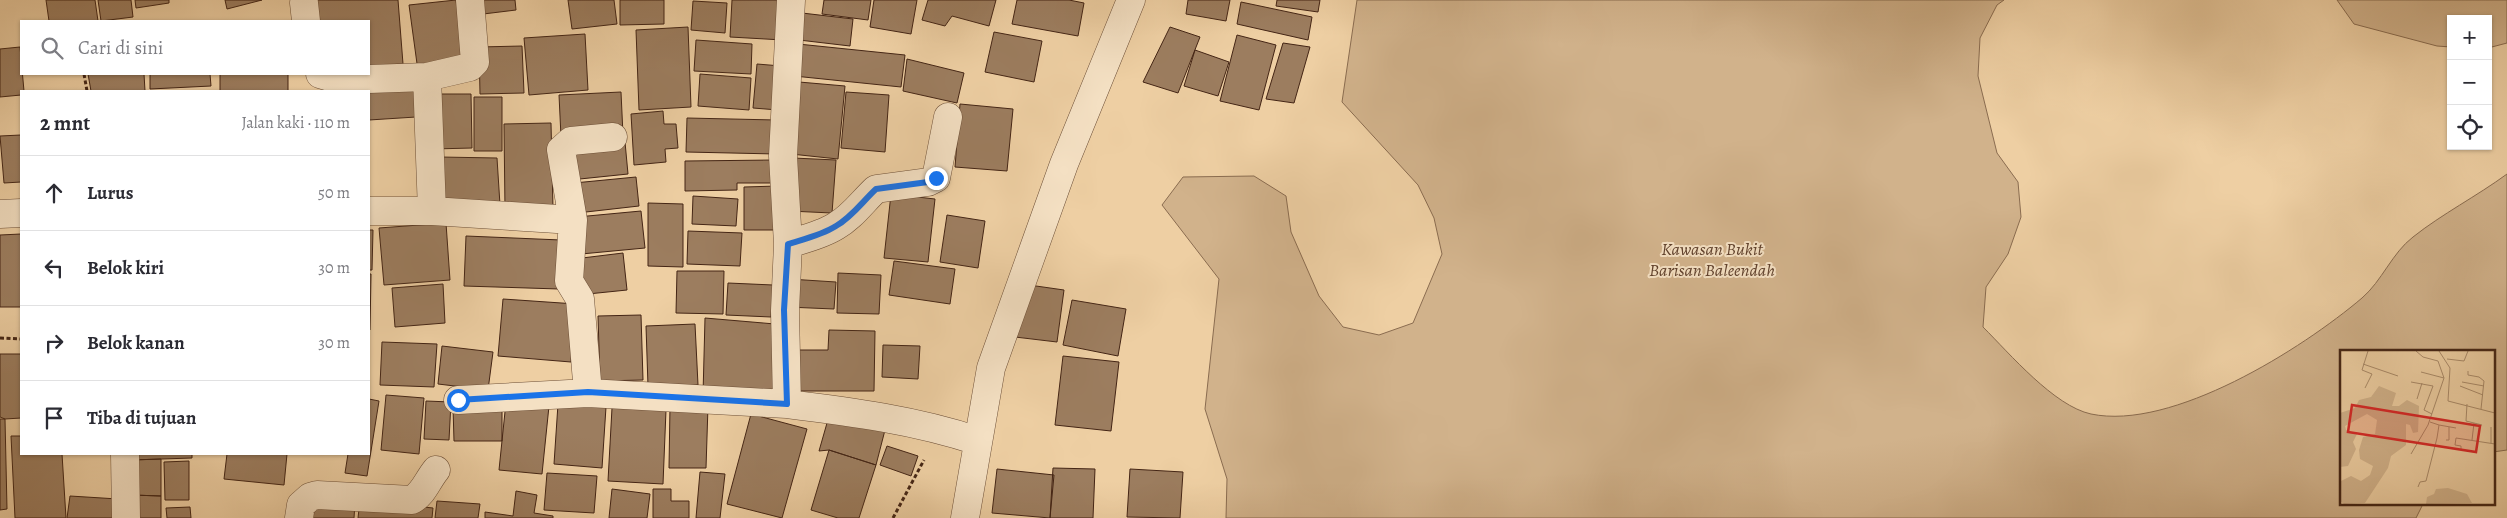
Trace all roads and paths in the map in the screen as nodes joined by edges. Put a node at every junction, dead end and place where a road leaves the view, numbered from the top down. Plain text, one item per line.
1 (470, 0) edge
2 (791, 0) edge
3 (1131, 0) edge
4 (84, 75) edge
5 (323, 75) edge
6 (427, 78) junction
7 (87, 90) edge
8 (948, 117) dead end
9 (613, 137) dead end
10 (370, 211) edge
11 (432, 211) junction
12 (20, 213) edge
13 (0, 214) edge
14 (573, 220) junction
15 (788, 244) junction
16 (0, 338) edge
17 (20, 339) edge
18 (588, 392) junction
19 (458, 400) dead end
20 (787, 404) junction
21 (939, 428) junction
22 (978, 441) junction
23 (125, 455) edge
24 (436, 470) dead end
25 (126, 518) edge
26 (300, 518) edge
27 (893, 518) edge
28 (965, 518) edge

1 - 6 street
2 - 15 street
3 - 22 street
4 - 7 path
5 - 6 street
6 - 11 street
8 - 15 street
9 - 14 street
10 - 11 street
11 - 14 street
12 - 13 street
14 - 18 street
15 - 20 street
16 - 17 path
18 - 19 street
18 - 20 street
20 - 21 street
21 - 22 street
21 - 27 path
22 - 28 street
23 - 25 street
24 - 26 street

